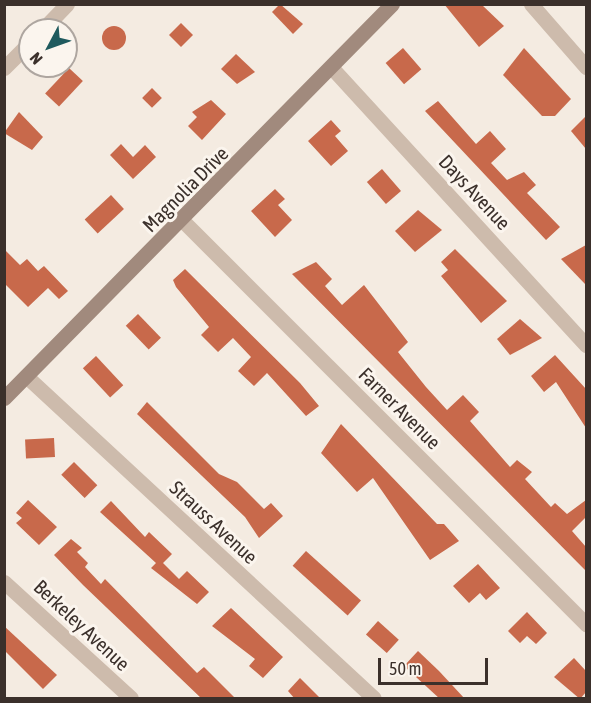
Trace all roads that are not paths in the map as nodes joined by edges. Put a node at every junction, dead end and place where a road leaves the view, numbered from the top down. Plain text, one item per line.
1 (67, 4) edge
2 (392, 4) edge
3 (531, 4) edge
4 (54, 18) edge
5 (18, 54) edge
6 (586, 67) edge
7 (4, 68) edge
8 (332, 68) junction
9 (184, 222) junction
10 (586, 345) edge
11 (26, 376) junction
12 (4, 398) edge
13 (4, 582) edge
14 (586, 624) edge
15 (131, 699) edge
16 (374, 699) edge

1 - 4 street
2 - 8 street, Magnolia Drive
3 - 6 street
5 - 7 street
8 - 9 street, Magnolia Drive
8 - 10 street, Days Avenue
9 - 11 street, Magnolia Drive
9 - 14 street, Farner Avenue
11 - 12 street, Magnolia Drive
11 - 16 street, Strauss Avenue
13 - 15 street, Berkeley Avenue

